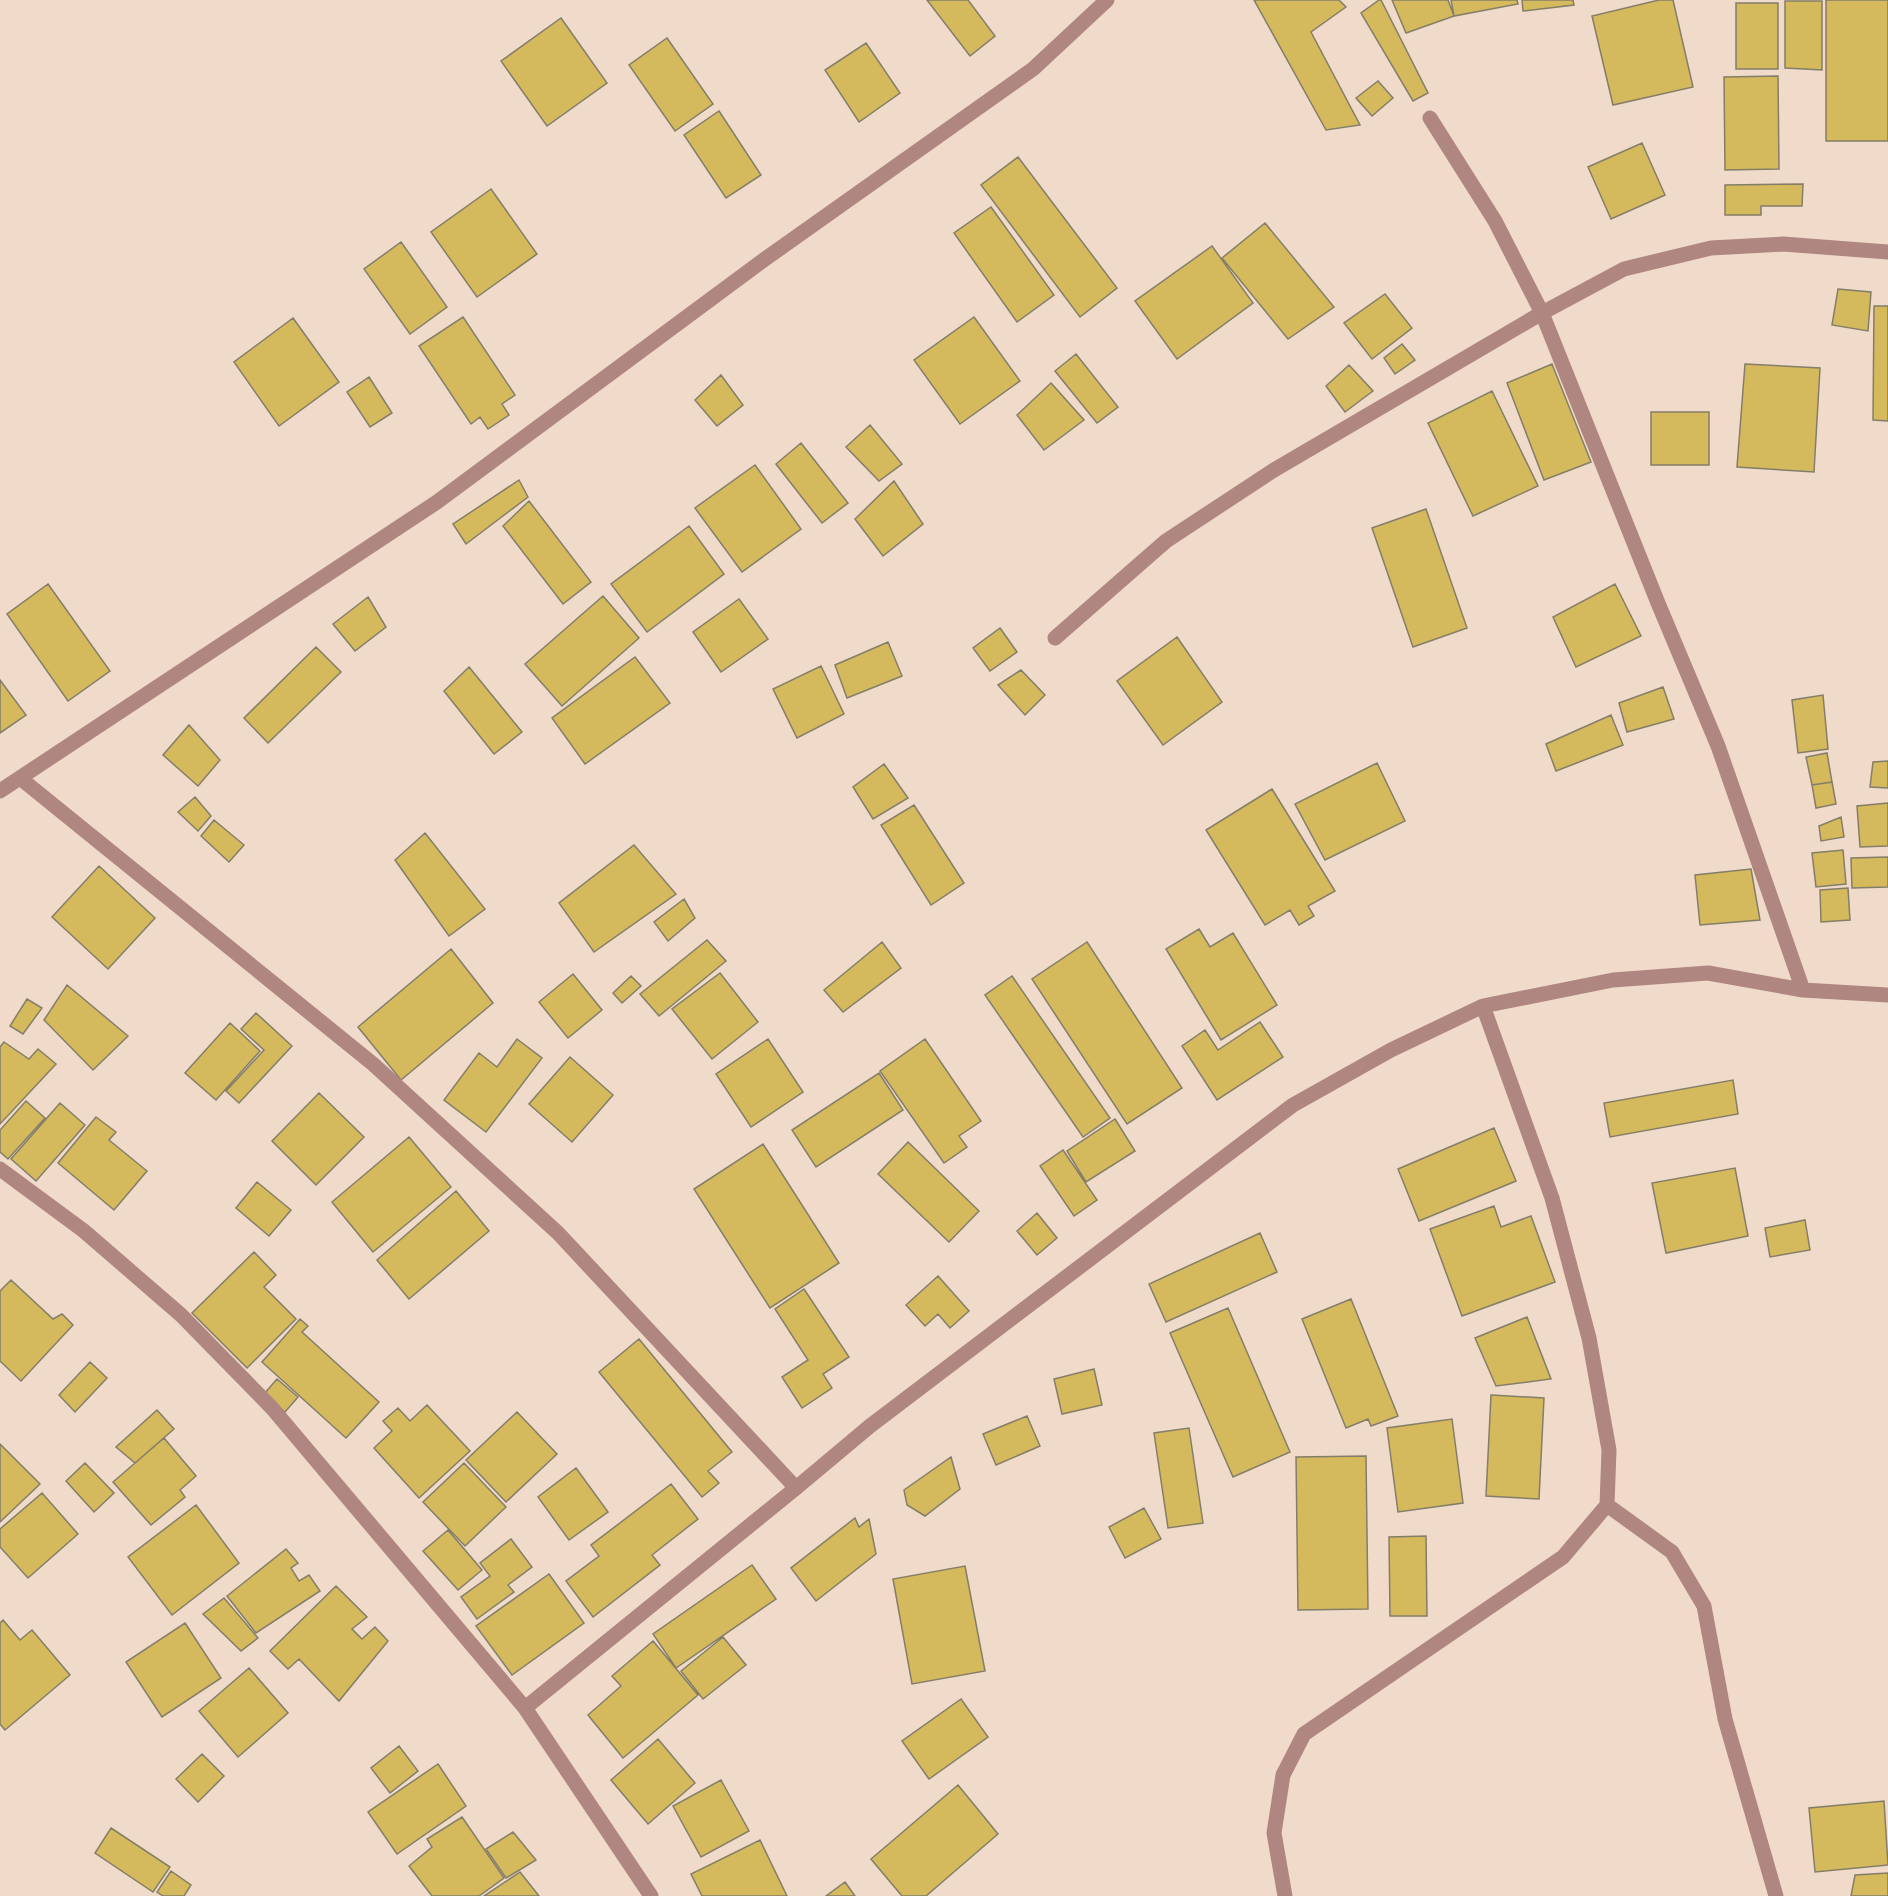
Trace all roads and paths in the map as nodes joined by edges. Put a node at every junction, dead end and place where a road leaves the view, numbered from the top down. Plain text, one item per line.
1 (1107, 0) edge
2 (1430, 118) dead end
3 (1888, 252) edge
4 (1542, 313) junction
5 (1055, 638) dead end
6 (20, 778) junction
7 (0, 791) edge
8 (1803, 990) junction
9 (1888, 995) edge
10 (1483, 1006) junction
11 (0, 1169) edge
12 (796, 1488) junction
13 (1607, 1504) junction
14 (525, 1708) junction
15 (651, 1896) edge
16 (1285, 1896) edge
17 (1776, 1896) edge

1 - 6 street
2 - 4 street
3 - 4 street
4 - 5 street
4 - 8 street
6 - 7 street
6 - 12 street
8 - 9 street
8 - 10 street
10 - 12 street
10 - 13 street
11 - 14 street
12 - 14 street
13 - 16 street
13 - 17 street
14 - 15 street

